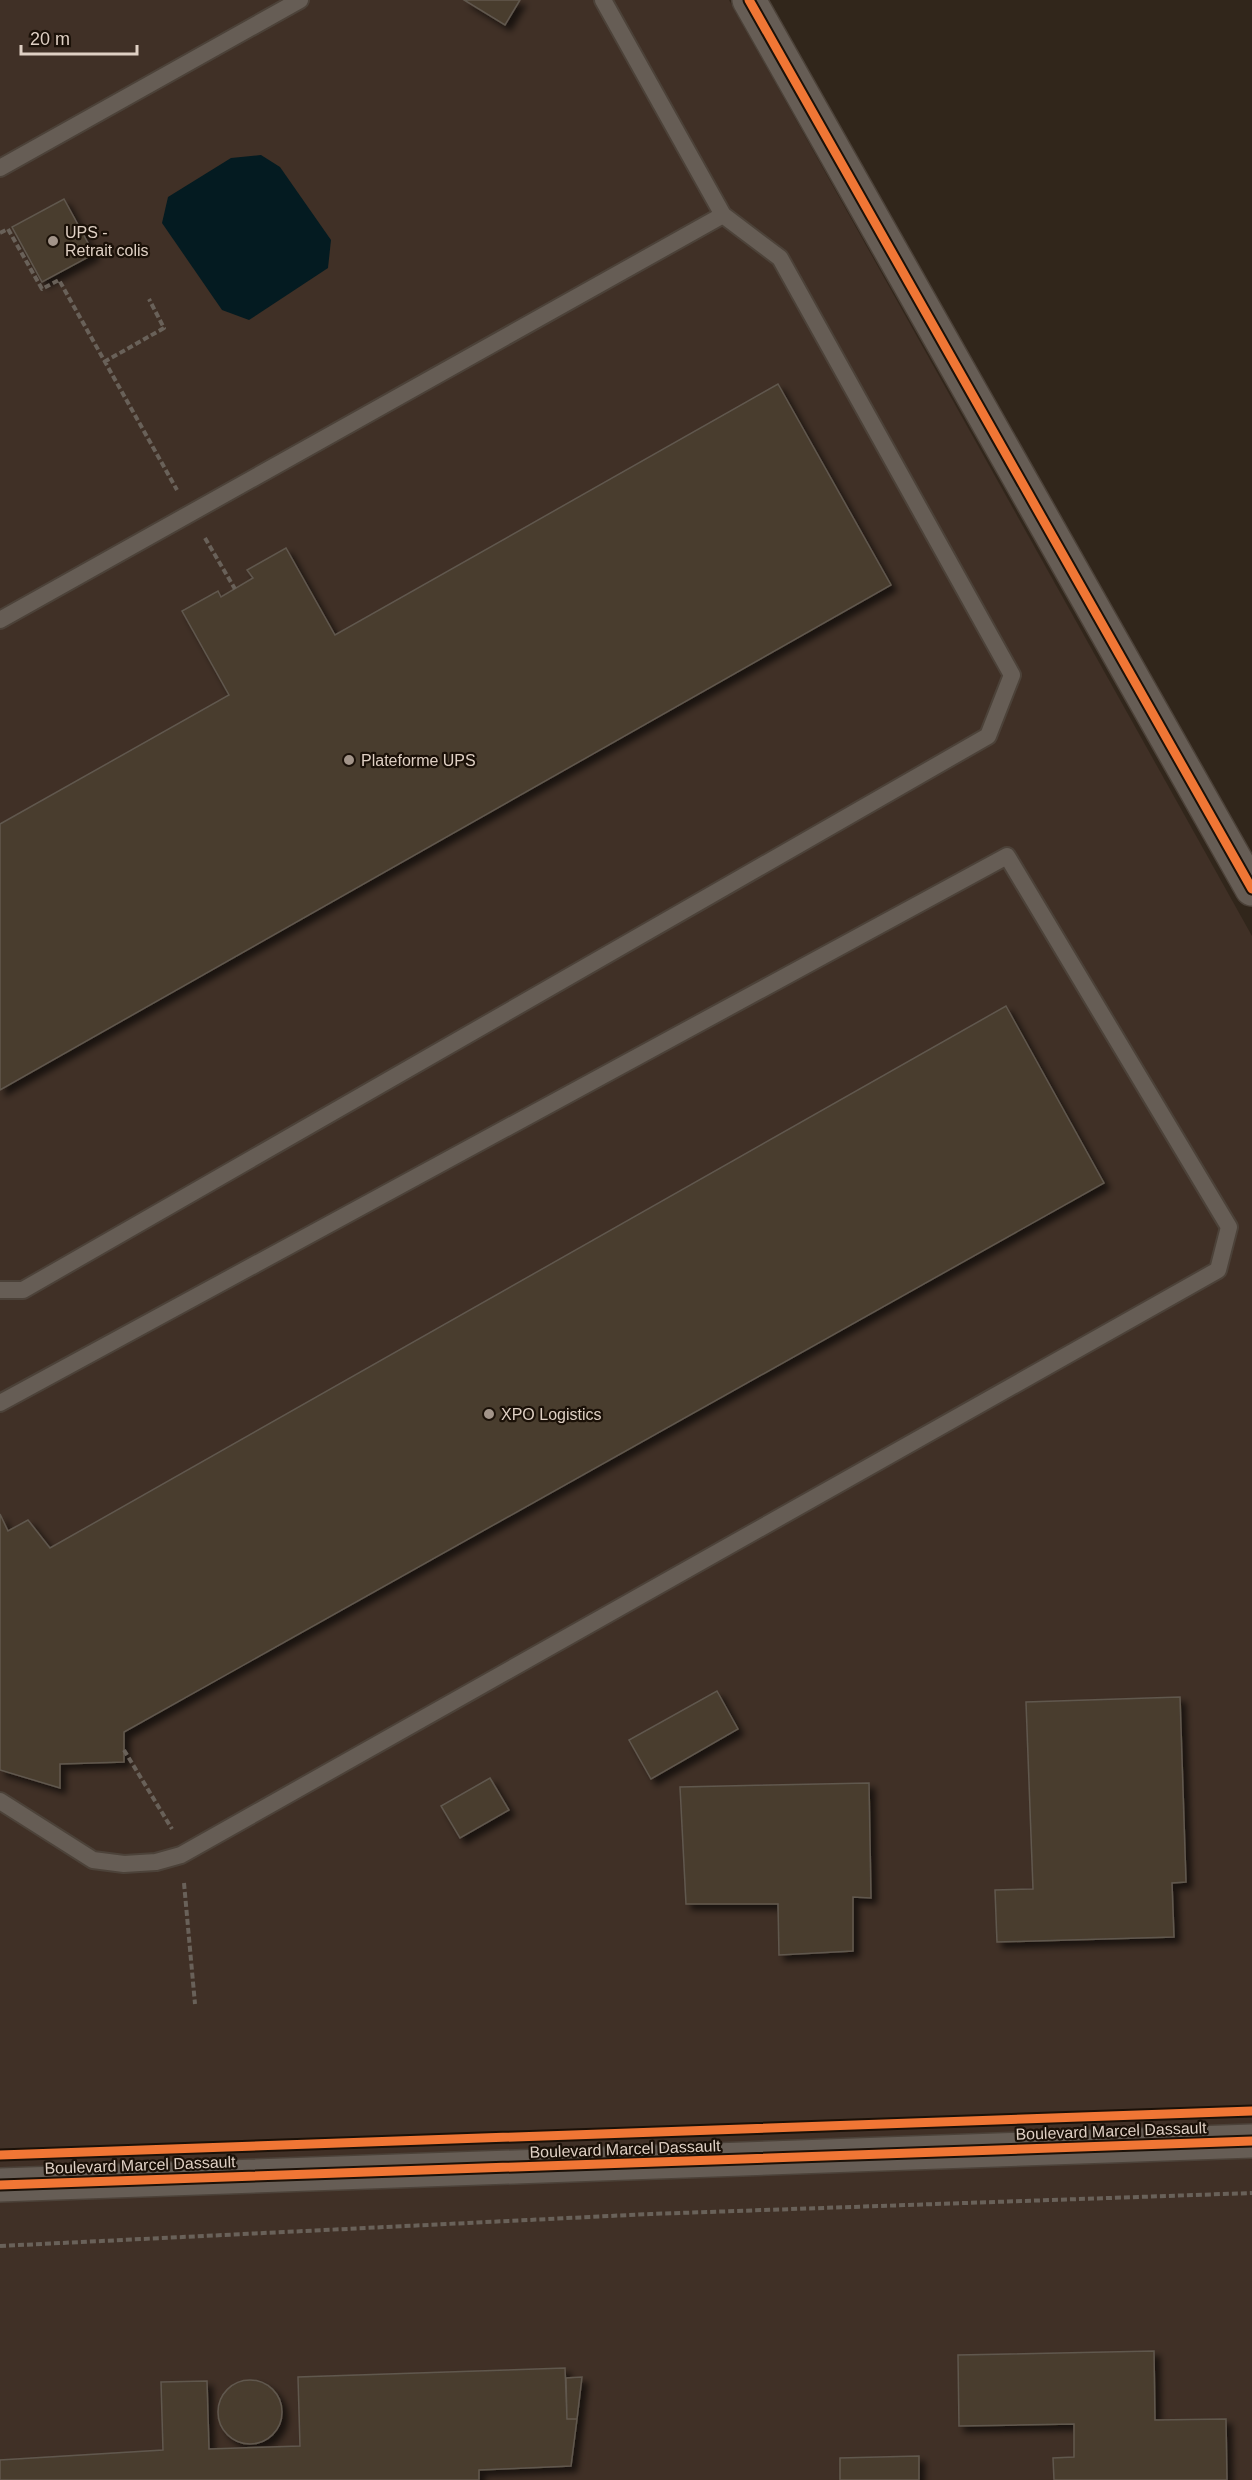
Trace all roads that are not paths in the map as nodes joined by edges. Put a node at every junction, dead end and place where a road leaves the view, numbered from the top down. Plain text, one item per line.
1 (300, 0) edge
2 (603, 0) edge
3 (749, 0) edge
4 (0, 168) edge
5 (723, 215) junction
6 (0, 620) edge
7 (1252, 889) edge
8 (0, 1290) edge
9 (0, 1403) edge
10 (0, 1801) edge
11 (1252, 2141) edge
12 (0, 2185) edge

1 - 4 lane
2 - 5 lane
3 - 7 street
5 - 6 lane
5 - 8 lane
9 - 10 lane
11 - 12 street, Boulevard Marcel Dassault

